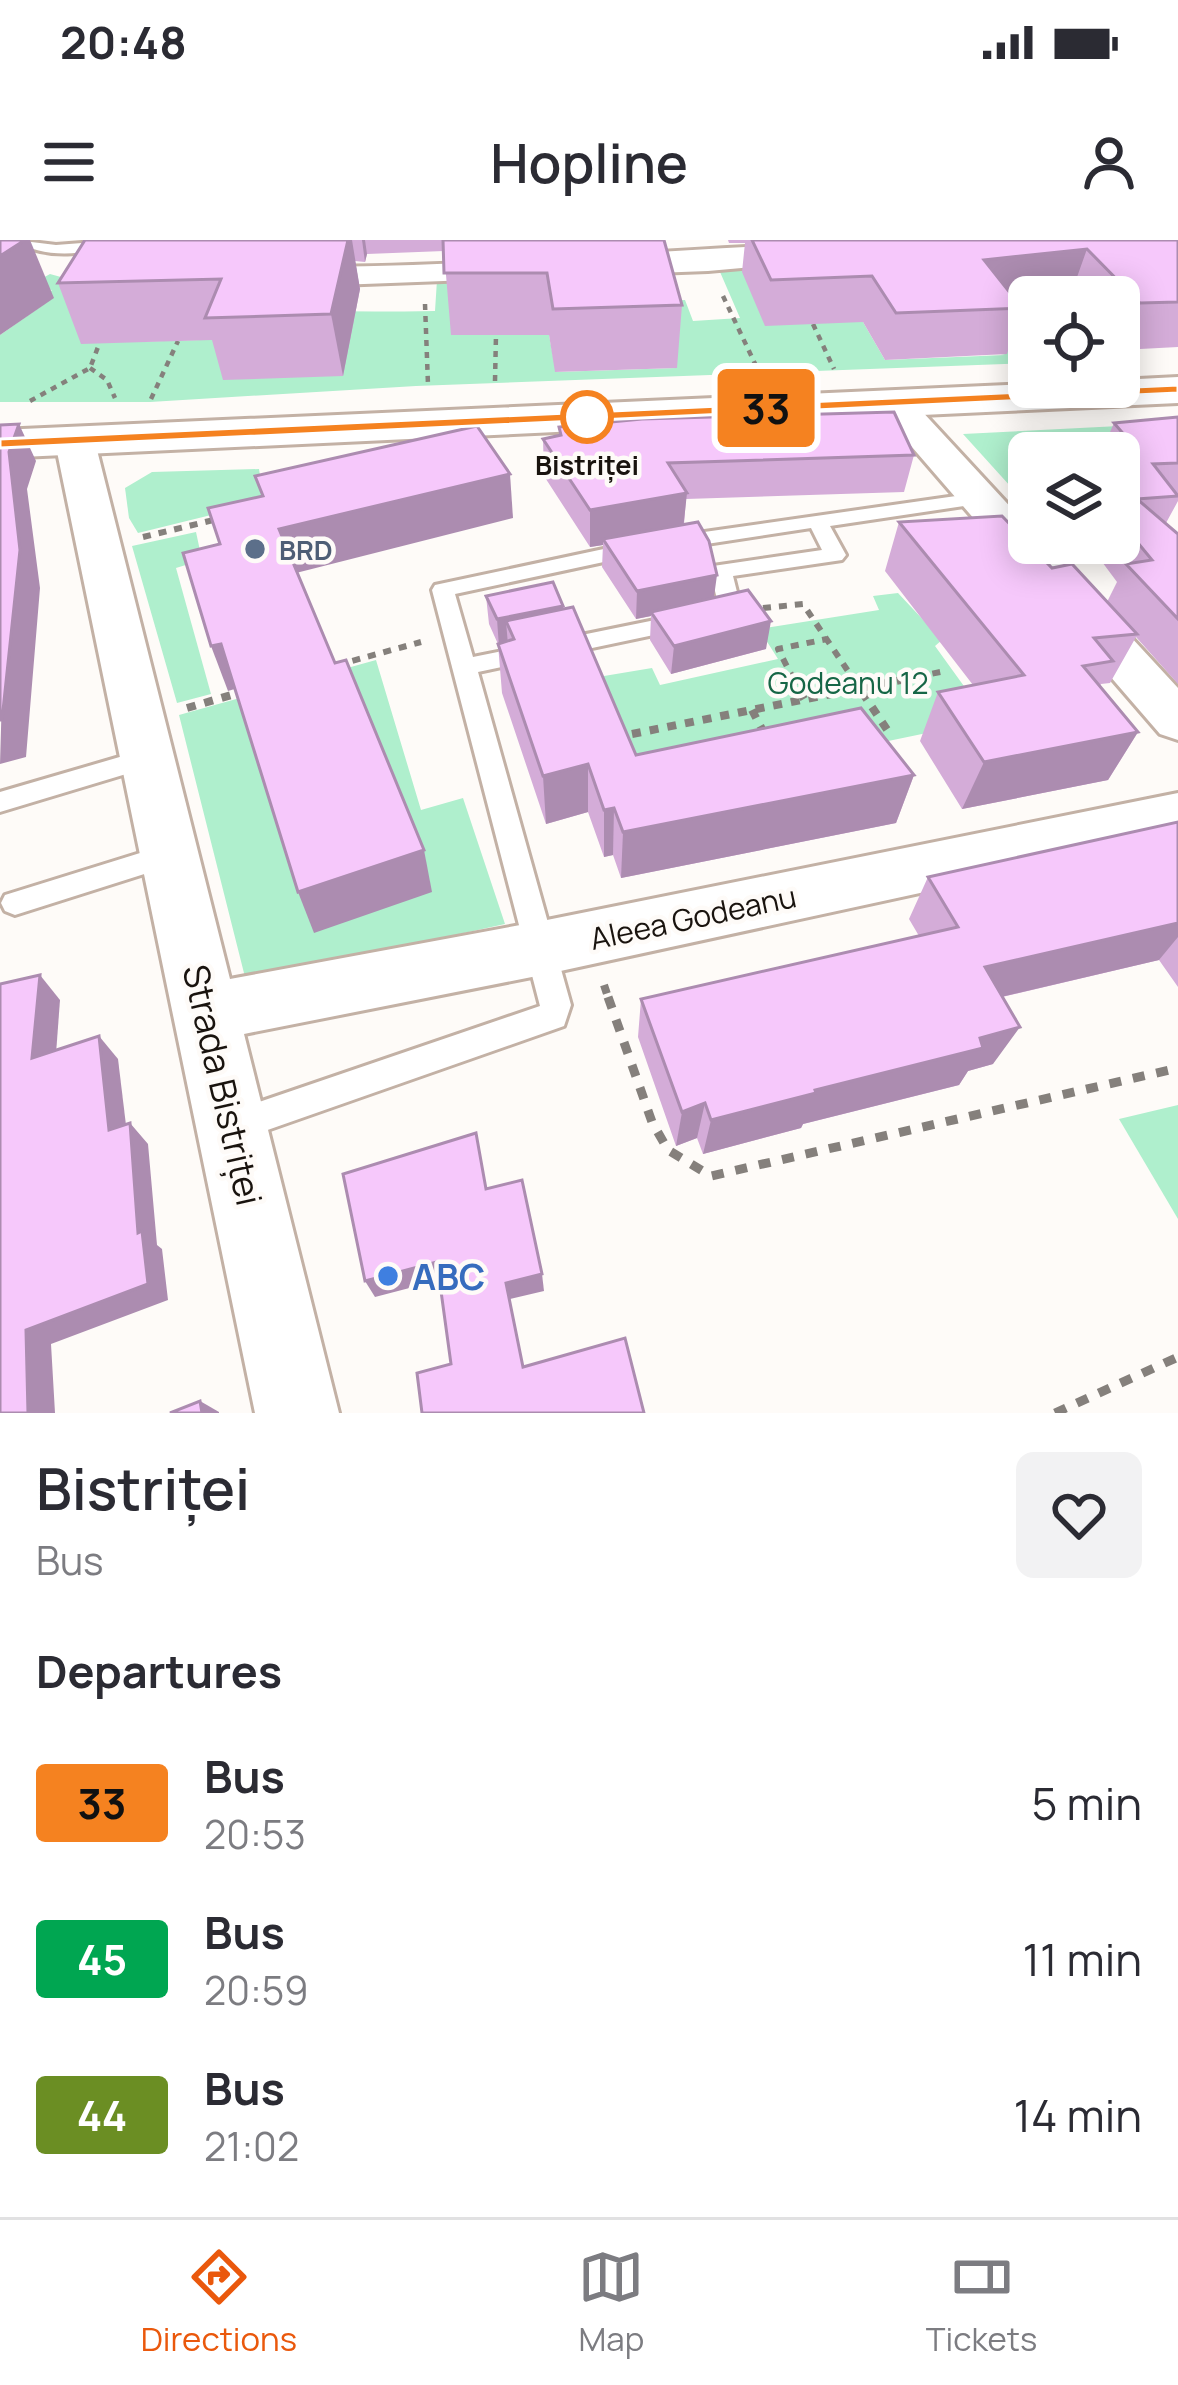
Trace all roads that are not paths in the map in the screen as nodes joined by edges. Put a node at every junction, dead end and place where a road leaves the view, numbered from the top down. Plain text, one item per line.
1 (22, 240) edge
2 (114, 240) edge
3 (201, 240) edge
4 (953, 240) edge
5 (1178, 390) edge
6 (892, 402) junction
7 (75, 442) junction
8 (0, 444) edge
9 (977, 499) junction
10 (817, 521) junction
11 (464, 667) junction
12 (1178, 722) edge
13 (143, 739) junction
14 (0, 802) edge
15 (1178, 814) edge
16 (169, 855) junction
17 (15, 903) dead end
18 (565, 944) junction
19 (207, 1012) junction
20 (233, 1126) junction
21 (297, 1413) edge

1 - 2 lane
3 - 4 street
5 - 6 main road
6 - 7 main road
6 - 9 street
7 - 8 main road
7 - 13 street, Strada Bistriței
9 - 10 lane
9 - 12 street
10 - 11 lane
10 - 11 lane
11 - 18 lane
13 - 14 lane
13 - 16 street, Strada Bistriței
15 - 18 street, Aleea Godeanu
16 - 17 lane
16 - 19 street, Strada Bistriței
18 - 19 street, Aleea Godeanu
18 - 20 lane
19 - 20 street, Strada Bistriței
20 - 21 street, Strada Bistriței

